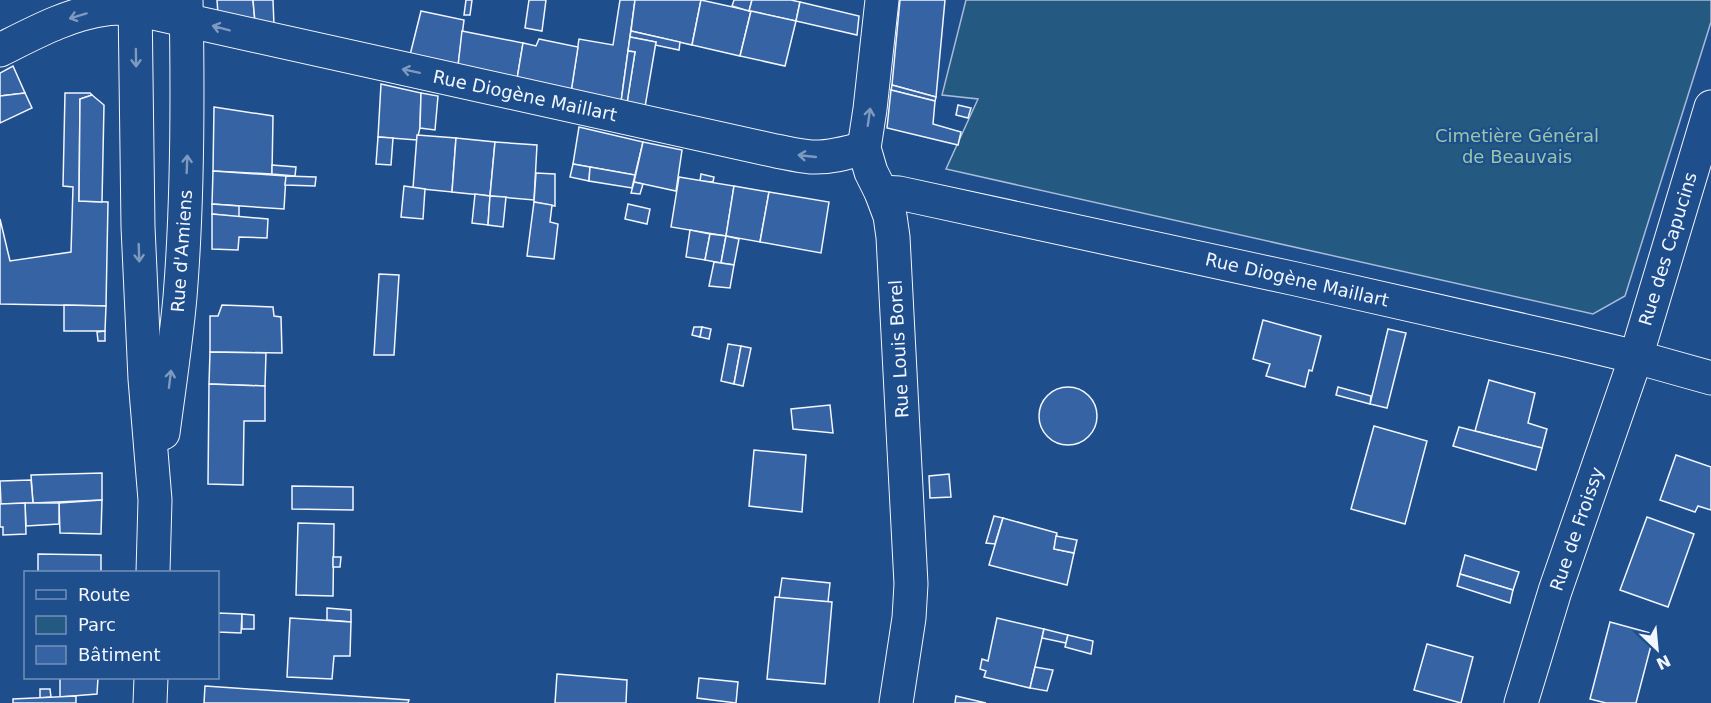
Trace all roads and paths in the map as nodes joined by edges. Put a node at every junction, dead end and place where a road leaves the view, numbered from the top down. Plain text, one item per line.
1 (882, 0) edge
2 (135, 4) edge
3 (186, 10) edge
4 (0, 50) edge
5 (1711, 107) edge
6 (864, 148) junction
7 (881, 192) junction
8 (1636, 357) junction
9 (1711, 378) edge
10 (155, 500) junction
11 (153, 571) edge
12 (151, 679) edge
13 (150, 703) edge
14 (896, 703) edge
15 (1521, 703) edge

6 -> 1 street, Rue Louis Borel
2 - 3 street, Rue Diogène Maillart
2 -> 4 street, Rue Diogène Maillart
2 -> 10 street, Rue d'Amiens
6 -> 3 street, Rue Diogène Maillart
10 -> 3 street, Rue d'Amiens
5 - 8 street, Rue des Capucins
6 - 7 street, Rue Louis Borel
7 - 8 street, Rue Diogène Maillart
7 - 14 street, Rue Louis Borel
8 - 9 street, Rue Diogène Maillart
8 - 15 street, Rue de Froissy
10 - 11 street, Rue d'Amiens
12 - 13 street

